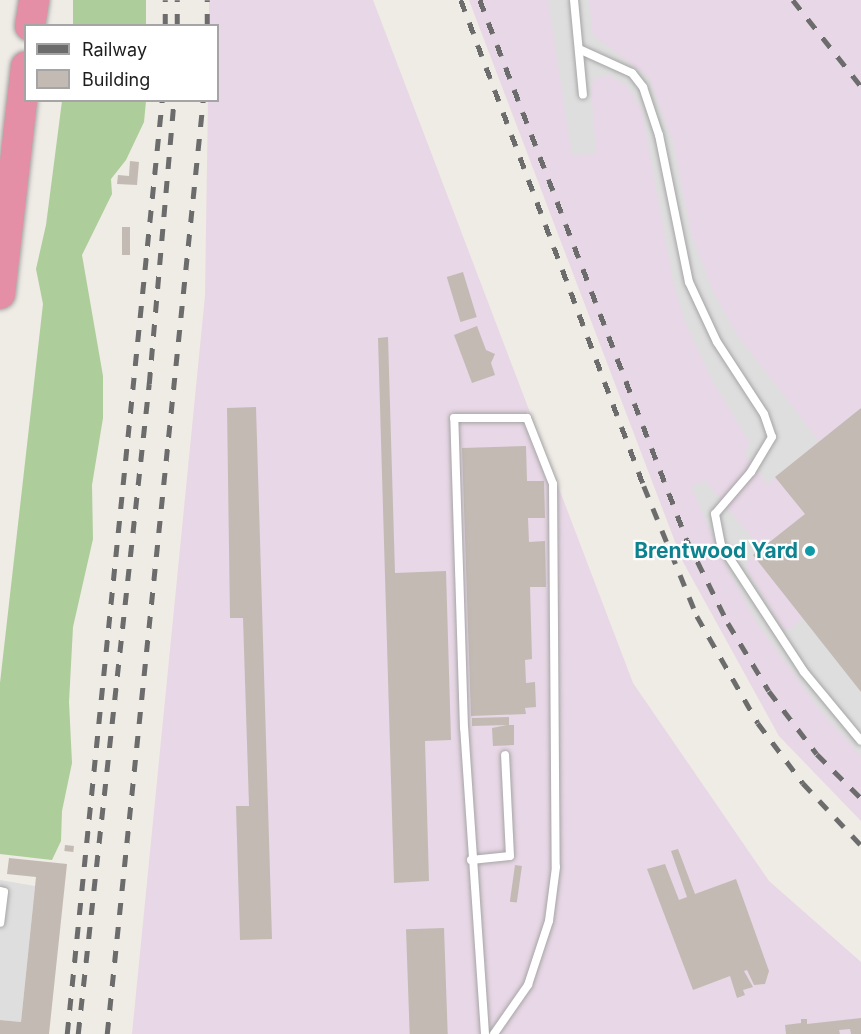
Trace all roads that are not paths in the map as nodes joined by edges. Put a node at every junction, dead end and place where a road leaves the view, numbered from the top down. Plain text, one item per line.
1 (34, 0) edge
2 (574, 0) edge
3 (30, 24) edge
4 (581, 50) junction
5 (24, 84) edge
6 (583, 95) dead end
7 (0, 294) edge
8 (861, 741) edge
9 (505, 755) dead end
10 (471, 860) junction
11 (0, 891) edge
12 (0, 922) edge
13 (485, 1034) edge
14 (494, 1034) edge

1 - 3 highway
2 - 4 lane
4 - 6 lane
4 - 8 lane
5 - 7 highway
9 - 10 lane
10 - 13 lane
10 - 14 lane
11 - 12 lane

